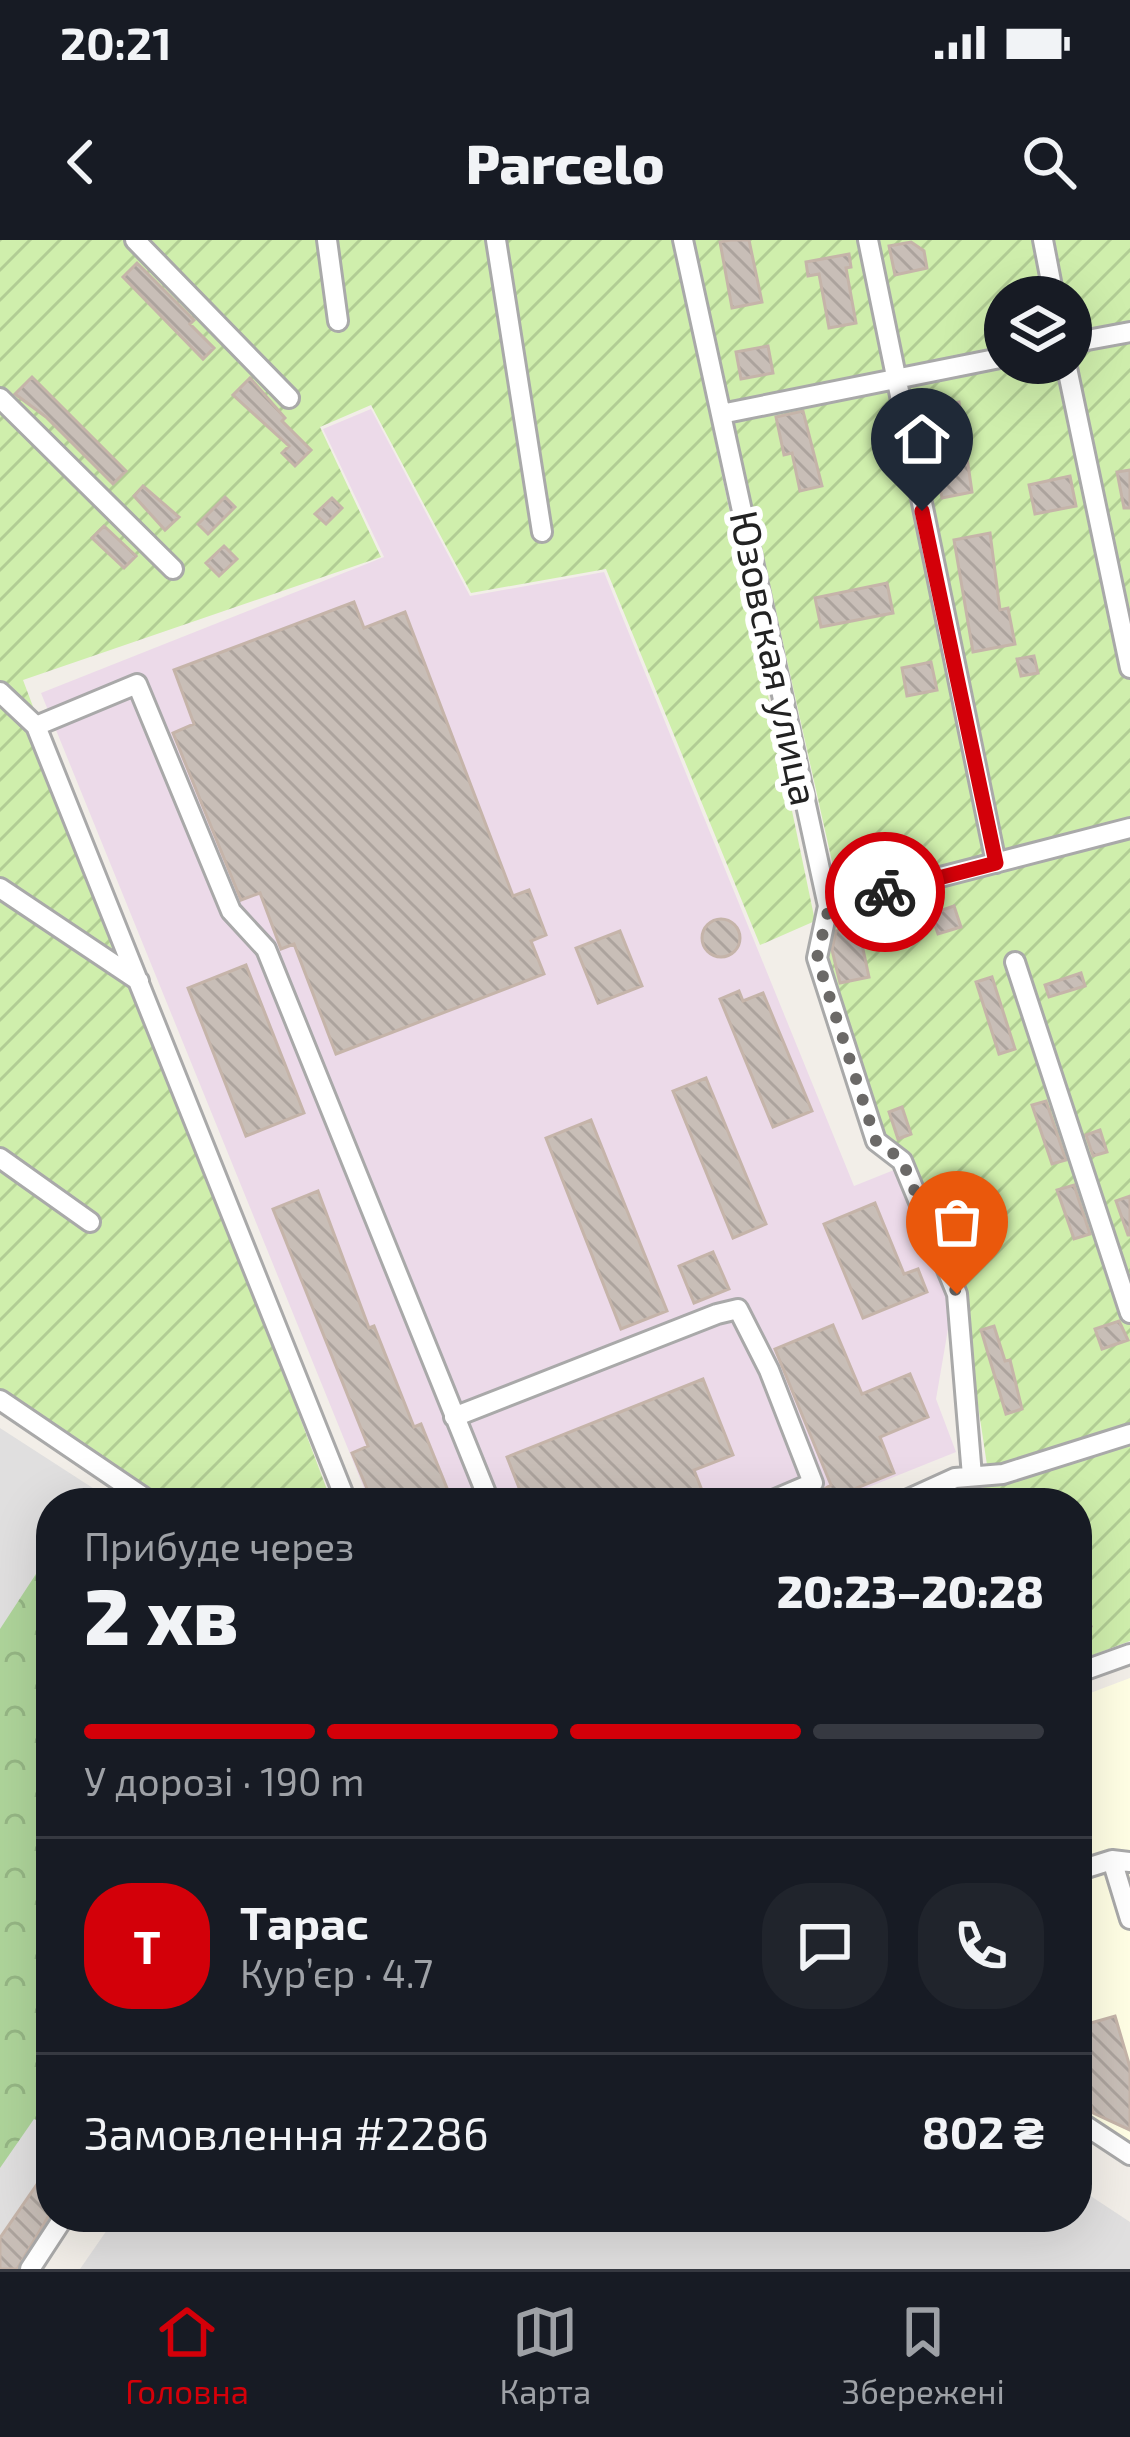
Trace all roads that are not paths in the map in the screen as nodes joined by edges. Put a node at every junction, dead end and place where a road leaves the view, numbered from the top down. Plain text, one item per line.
1 (135, 240) edge
2 (327, 240) edge
3 (496, 240) edge
4 (683, 240) edge
5 (868, 240) edge
6 (1043, 240) edge
7 (1050, 276) edge
8 (338, 321) dead end
9 (1130, 332) edge
10 (1092, 339) edge
11 (984, 360) edge
12 (895, 379) junction
13 (1070, 384) edge
14 (0, 398) edge
15 (290, 398) dead end
16 (721, 414) junction
17 (542, 532) dead end
18 (173, 569) dead end
19 (1130, 668) edge
20 (0, 692) edge
21 (36, 726) junction
22 (1130, 828) edge
23 (996, 863) junction
24 (0, 888) edge
25 (829, 907) junction
26 (1015, 962) dead end
27 (139, 981) junction
28 (0, 1158) edge
29 (90, 1222) dead end
30 (1130, 1313) edge
31 (0, 1400) edge
32 (454, 1417) junction
33 (1130, 1434) edge
34 (972, 1476) junction
35 (130, 1488) edge
36 (341, 1488) edge
37 (484, 1488) edge
38 (803, 1488) edge
39 (933, 1488) edge
40 (1130, 1654) edge
41 (1092, 1668) edge
42 (1121, 1861) edge
43 (1130, 1919) edge
44 (1092, 2130) edge
45 (1130, 2155) edge
46 (54, 2232) edge
47 (30, 2269) edge

1 - 15 street
2 - 8 street
3 - 17 street
4 - 16 street, Юзовская улица
5 - 12 street
6 - 7 street
9 - 10 street
11 - 12 street
12 - 16 street
12 - 23 street
13 - 19 street
14 - 18 street
16 - 25 street, Юзовская улица
20 - 21 street
21 - 27 street
21 - 32 street
22 - 23 street
23 - 25 street
24 - 27 street
25 - 34 street, Юзовская улица
26 - 30 street
27 - 36 street
28 - 29 street
31 - 35 street
32 - 37 street
32 - 38 street
33 - 34 street
34 - 39 street
40 - 41 street
42 - 43 street
44 - 45 street
46 - 47 street

